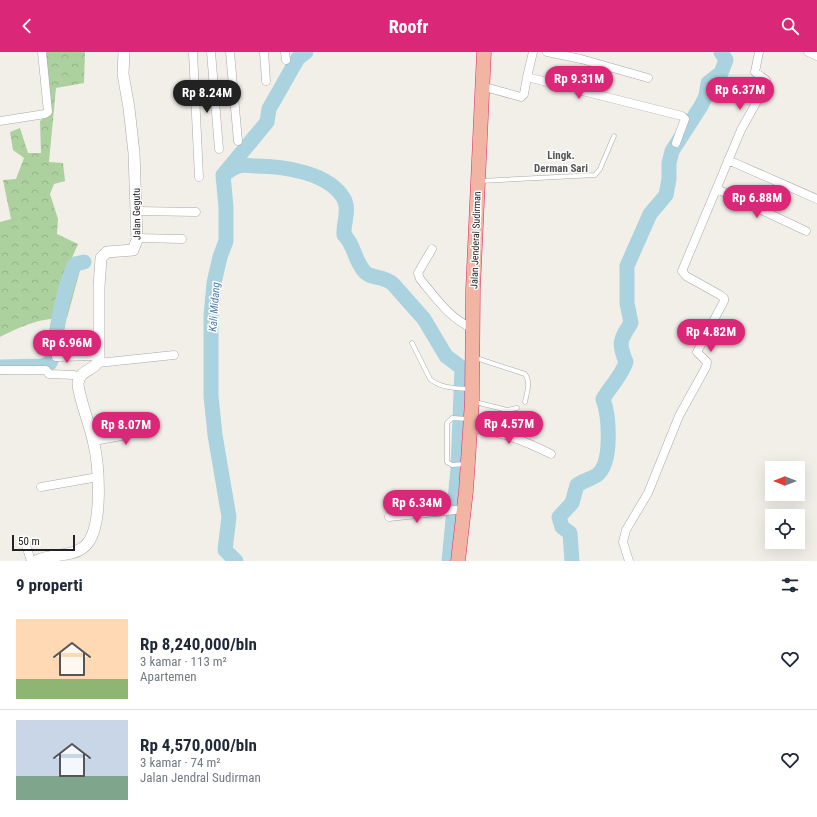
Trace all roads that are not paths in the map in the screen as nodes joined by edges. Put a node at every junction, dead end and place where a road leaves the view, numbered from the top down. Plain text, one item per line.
1 (42, 52) edge
2 (124, 52) edge
3 (193, 52) edge
4 (211, 52) edge
5 (230, 52) edge
6 (264, 52) edge
7 (484, 52) edge
8 (533, 52) edge
9 (546, 52) edge
10 (759, 52) edge
11 (808, 52) edge
12 (817, 56) edge
13 (527, 77) junction
14 (648, 78) dead end
15 (266, 81) dead end
16 (481, 86) junction
17 (0, 120) edge
18 (614, 136) dead end
19 (238, 141) dead end
20 (676, 143) dead end
21 (219, 149) dead end
22 (728, 160) junction
23 (199, 176) dead end
24 (477, 181) junction
25 (717, 189) junction
26 (817, 198) edge
27 (137, 211) junction
28 (196, 212) dead end
29 (806, 231) dead end
30 (137, 238) junction
31 (182, 239) dead end
32 (432, 249) dead end
33 (472, 328) junction
34 (412, 343) dead end
35 (174, 355) dead end
36 (56, 357) dead end
37 (472, 357) junction
38 (98, 359) junction
39 (0, 370) edge
40 (80, 377) junction
41 (469, 393) junction
42 (525, 402) dead end
43 (517, 408) dead end
44 (126, 420) dead end
45 (468, 422) junction
46 (94, 441) junction
47 (551, 454) dead end
48 (465, 464) junction
49 (98, 477) junction
50 (41, 487) dead end
51 (457, 510) junction
52 (389, 517) dead end
53 (25, 542) dead end
54 (32, 561) edge
55 (36, 561) edge
56 (458, 561) edge
57 (629, 561) edge

1 - 17 street
2 - 27 street, Jalan Gegutu
3 - 23 street
4 - 21 street
5 - 19 street
6 - 15 street
7 - 16 highway, Jalan Jenderal Sudirman
8 - 13 street
9 - 14 street
10 - 22 street
11 - 12 street
13 - 16 street
13 - 20 street
16 - 24 highway, Jalan Jenderal Sudirman
18 - 24 lane
22 - 25 street
22 - 26 street
24 - 33 highway, Jalan Jenderal Sudirman
25 - 29 street
25 - 57 street
27 - 28 street
27 - 30 street, Jalan Gegutu
30 - 31 street
30 - 38 street, Jalan Gegutu
32 - 33 street
33 - 37 highway, Jalan Jenderal Sudirman
34 - 41 lane
35 - 38 street
36 - 38 street
37 - 41 highway, Jalan Jenderal Sudirman
37 - 42 lane
38 - 40 street
39 - 40 street
40 - 46 street
41 - 43 lane
41 - 45 highway, Jalan Jenderal Sudirman
44 - 46 street
45 - 47 street
45 - 48 highway, Jalan Jenderal Sudirman
45 - 48 lane
46 - 49 street
48 - 51 highway, Jalan Jenderal Sudirman
49 - 50 street
49 - 55 street
51 - 52 street
51 - 56 highway, Jalan Jenderal Sudirman
53 - 54 street

